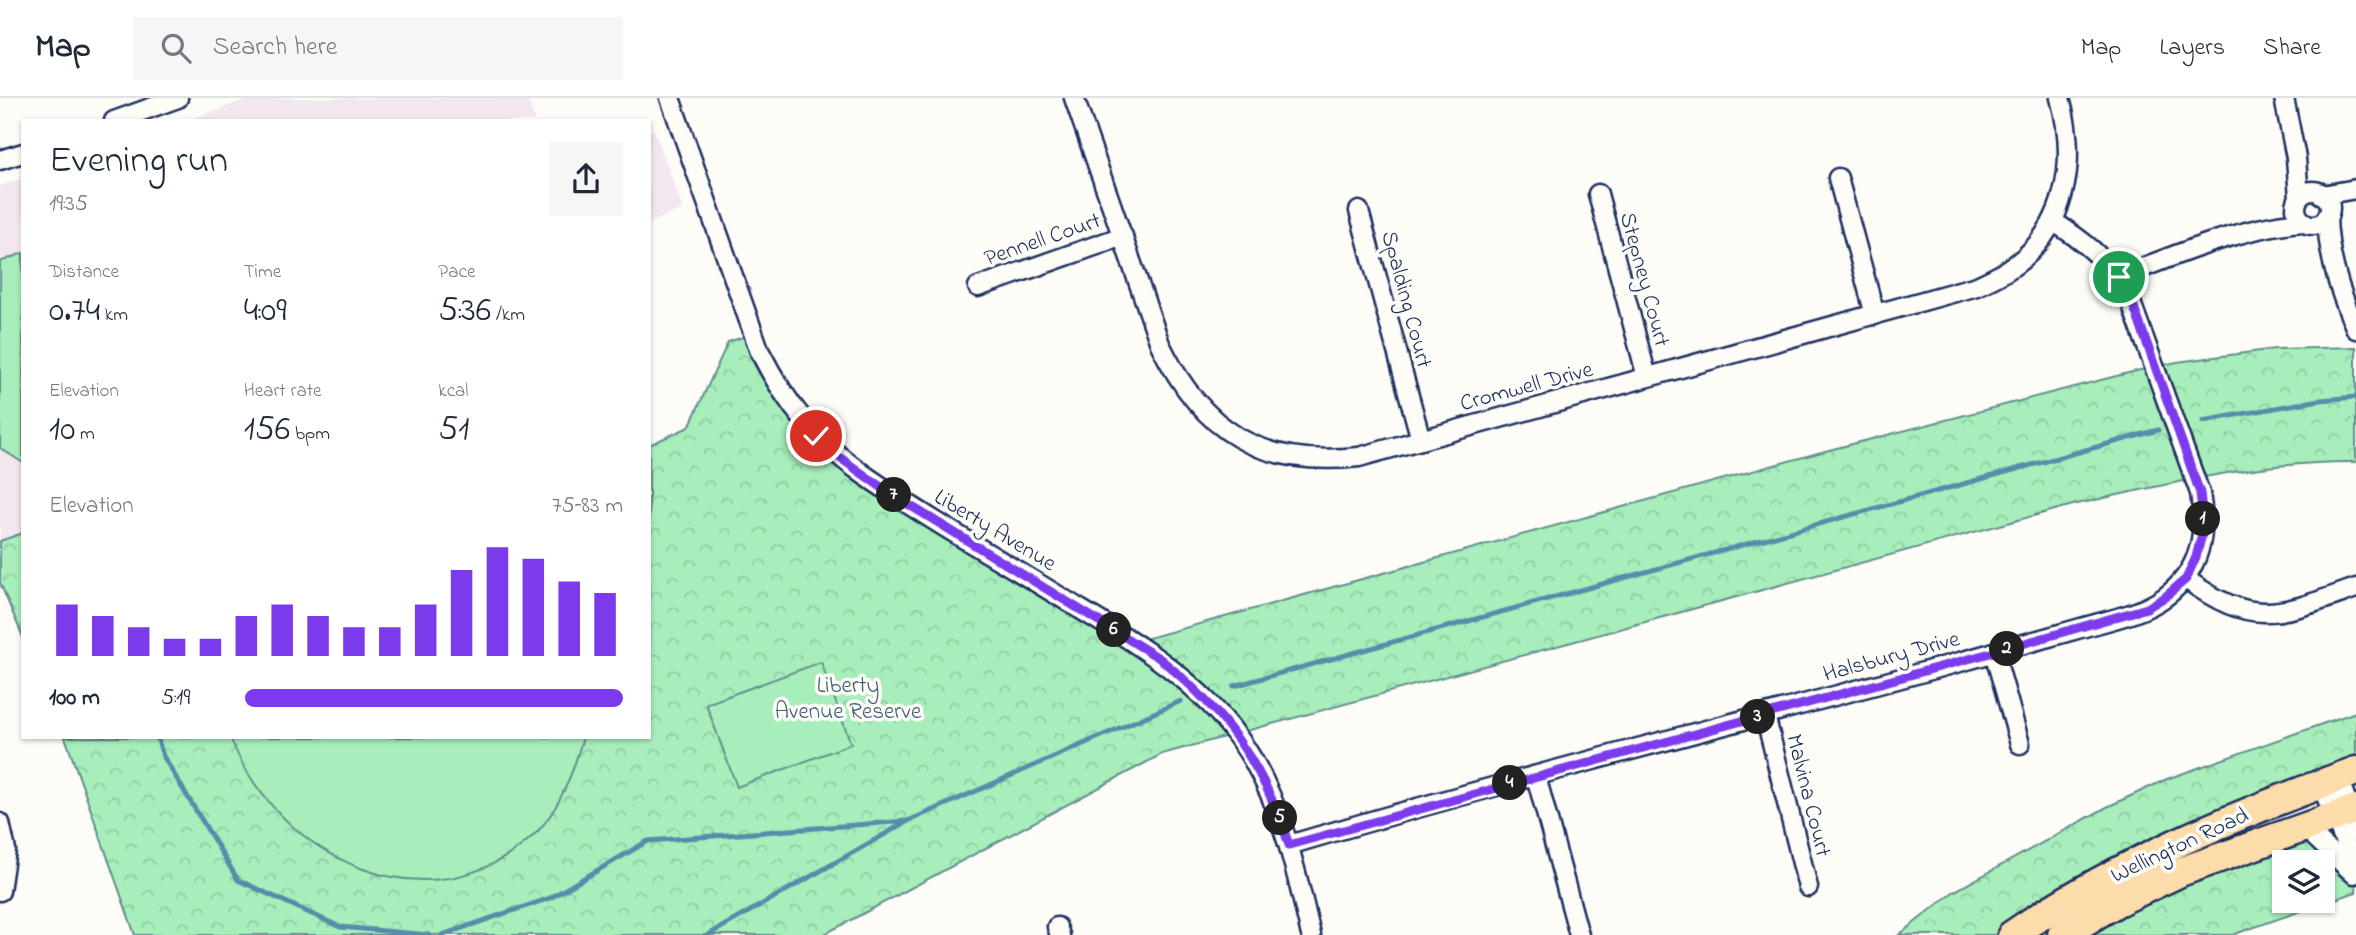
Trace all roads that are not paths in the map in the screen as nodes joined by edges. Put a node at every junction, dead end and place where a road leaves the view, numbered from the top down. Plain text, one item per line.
1 (178, 98) edge
2 (670, 98) edge
3 (1074, 98) edge
4 (2060, 98) edge
5 (2284, 98) edge
6 (120, 119) edge
7 (21, 154) edge
8 (0, 160) edge
9 (1838, 178) dead end
10 (2356, 191) edge
11 (1598, 194) dead end
12 (2309, 197) junction
13 (1359, 211) dead end
14 (2328, 215) junction
15 (2054, 222) junction
16 (2306, 223) junction
17 (2250, 231) junction
18 (1123, 236) junction
19 (2333, 266) junction
20 (2119, 277) junction
21 (978, 287) dead end
22 (1875, 315) junction
23 (2356, 329) edge
24 (1647, 377) junction
25 (1421, 440) junction
26 (2186, 579) junction
27 (2356, 588) edge
28 (1994, 652) junction
29 (1765, 715) junction
30 (2020, 744) dead end
31 (1536, 776) junction
32 (2339, 778) edge
33 (2349, 817) edge
34 (0, 823) edge
35 (2304, 826) junction
36 (1289, 845) junction
37 (2356, 869) edge
38 (2356, 877) edge
39 (1808, 887) dead end
40 (0, 891) edge
41 (1311, 935) edge
42 (1579, 935) edge
43 (2012, 935) edge
44 (2062, 935) edge

1 - 6 street
2 - 36 street, Liberty Avenue
3 - 18 street, Cromwell Drive
4 - 15 street, Cromwell Drive
5 - 12 street
7 - 8 street
9 - 22 street
10 - 12 street
10 - 14 street
11 - 24 street, Stepney Court
12 - 14 street
12 - 16 street
12 - 17 street
13 - 25 street, Spalding Court
14 - 16 street
14 - 19 street
15 - 20 street, Halsbury Drive
15 - 22 street, Cromwell Drive
16 - 17 street
16 - 19 street
17 - 20 street
18 - 21 street, Pennell Court
18 - 25 street, Cromwell Drive
19 - 23 street
20 - 26 street, Halsbury Drive
22 - 24 street, Cromwell Drive
24 - 25 street, Cromwell Drive
26 - 27 street
26 - 28 street, Halsbury Drive
28 - 29 street, Halsbury Drive
28 - 30 street
29 - 31 street, Halsbury Drive
29 - 39 street, Malvina Court
31 - 36 street, Halsbury Drive
31 - 42 street
32 - 33 street
32 - 43 main road, Wellington Road
33 - 35 main road, Wellington Road
33 - 37 street
34 - 40 street
35 - 38 street
35 - 44 main road, Wellington Road
36 - 41 street, Liberty Avenue

